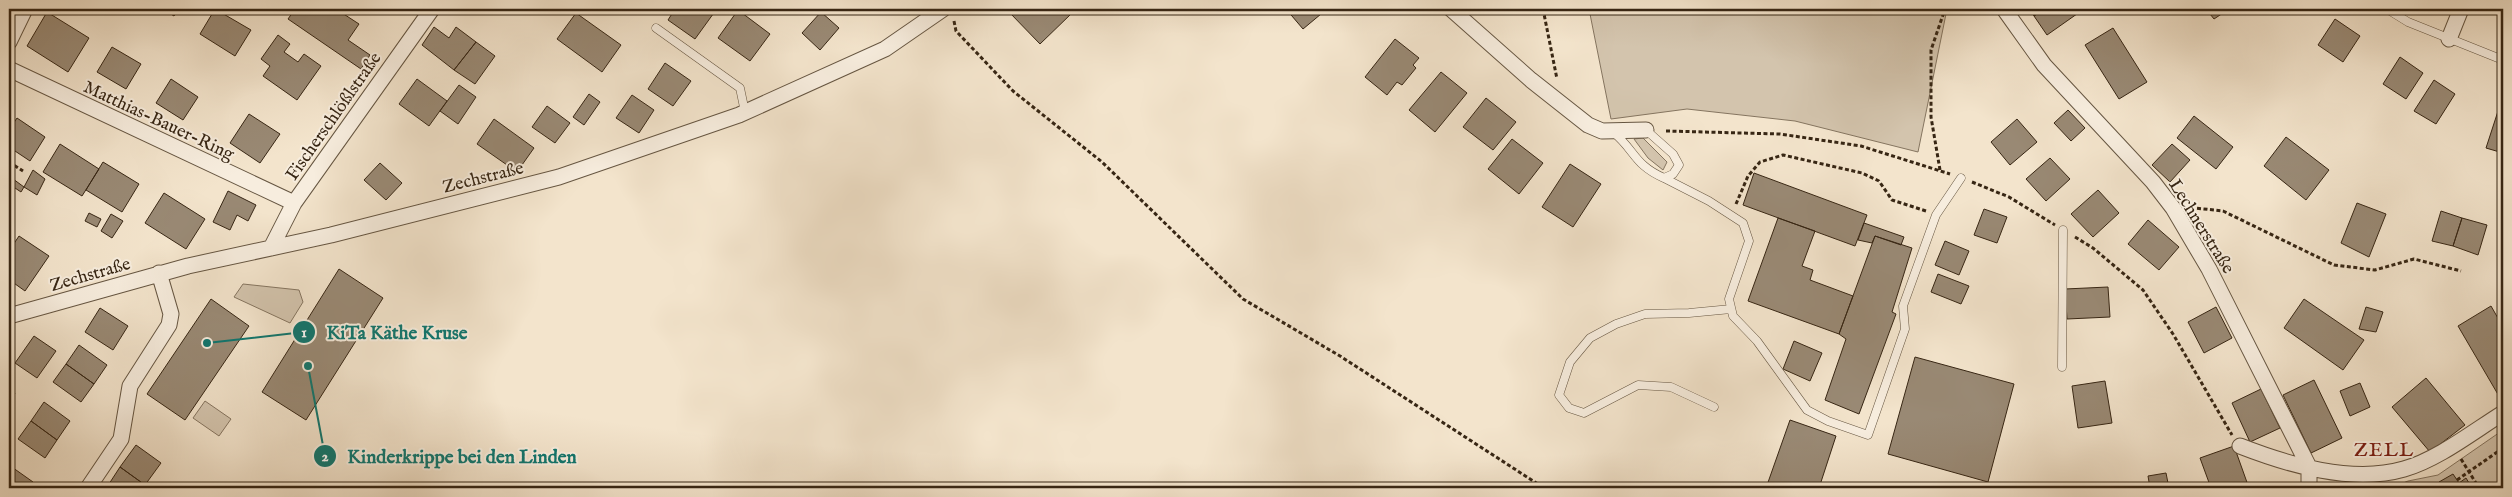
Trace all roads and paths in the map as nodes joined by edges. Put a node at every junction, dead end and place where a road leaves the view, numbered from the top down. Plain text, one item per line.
1 (25, 9) edge
2 (432, 9) edge
3 (1451, 9) edge
4 (1543, 9) edge
5 (1945, 9) edge
6 (2004, 9) edge
7 (2387, 9) edge
8 (2461, 9) edge
9 (948, 12) edge
10 (656, 28) dead end
11 (2449, 39) junction
12 (9, 42) edge
13 (2503, 60) edge
14 (9, 69) edge
15 (1561, 104) junction
16 (745, 112) junction
17 (1611, 130) junction
18 (1646, 130) junction
19 (9, 162) edge
20 (1940, 170) junction
21 (23, 171) dead end
22 (1664, 178) junction
23 (1961, 178) junction
24 (294, 203) junction
25 (1936, 215) junction
26 (1731, 216) junction
27 (2178, 217) junction
28 (2063, 230) junction
29 (271, 248) junction
30 (2461, 271) dead end
31 (159, 273) junction
32 (1731, 309) junction
33 (9, 316) edge
34 (2062, 367) dead end
35 (1714, 407) dead end
36 (2503, 413) edge
37 (2240, 446) joint
38 (2452, 446) junction
39 (2503, 448) edge
40 (2499, 451) junction
41 (2503, 455) edge
42 (2309, 467) junction
43 (2470, 473) junction
44 (2457, 480) dead end
45 (88, 488) edge
46 (1544, 488) edge
47 (2309, 488) edge
48 (2480, 488) edge

1 - 12 street
2 - 24 street, Fischerschlößlstraße
3 - 15 street
4 - 15 path
5 - 20 path
6 - 27 street, Lechnerstraße
7 - 11 lane
8 - 11 street
9 - 16 street, Zechstraße
9 - 46 path
10 - 16 lane
11 - 13 lane
14 - 24 street, Matthias-Bauer-Ring
15 - 17 street
16 - 29 street, Zechstraße
17 - 18 street
17 - 22 lane
18 - 20 path
18 - 22 lane
19 - 21 path
20 - 23 path
22 - 26 lane
23 - 25 lane
23 - 28 path
24 - 29 street, Fischerschlößlstraße
25 - 26 path
25 - 32 lane
26 - 32 lane
27 - 30 path
27 - 42 street, Lechnerstraße
28 - 34 lane
28 - 37 path
29 - 31 street, Zechstraße
31 - 33 street, Zechstraße
31 - 45 street
32 - 35 lane
36 - 38 street
37 - 42 street
38 - 42 street
38 - 43 path
39 - 40 path
40 - 41 path
40 - 43 path
42 - 47 street
43 - 44 path
43 - 48 path

